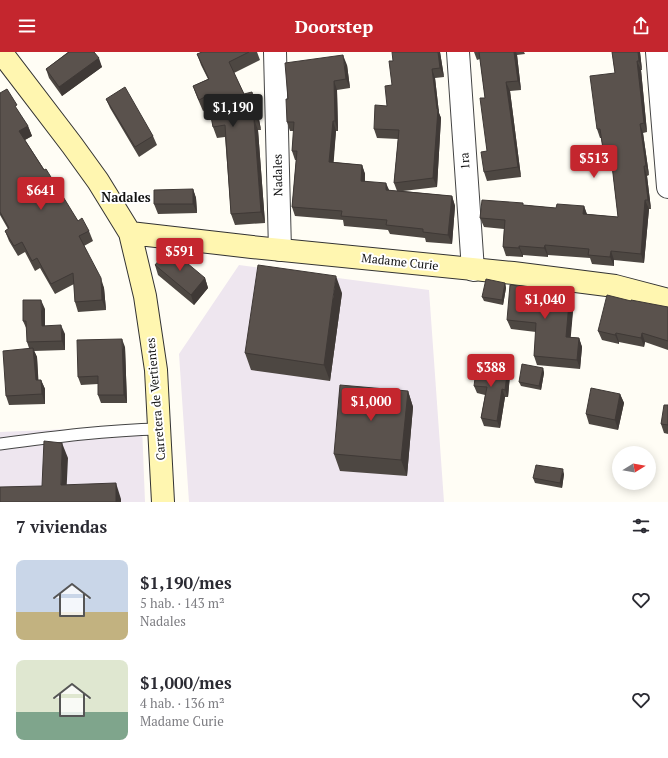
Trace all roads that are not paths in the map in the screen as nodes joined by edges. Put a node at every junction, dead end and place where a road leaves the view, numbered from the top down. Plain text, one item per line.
1 (1, 52) edge
2 (275, 52) edge
3 (458, 52) edge
4 (657, 52) edge
5 (668, 187) edge
6 (130, 233) junction
7 (280, 250) junction
8 (473, 270) junction
9 (668, 300) edge
10 (160, 428) junction
11 (0, 444) edge
12 (164, 502) edge

1 - 6 main road, Carretera de Vertientes
2 - 7 street, Nadales
3 - 8 street, 1ra
4 - 5 street
6 - 7 main road, Madame Curie
6 - 10 main road, Carretera de Vertientes
7 - 8 main road, Madame Curie
8 - 9 main road, Madame Curie
10 - 11 lane
10 - 12 main road, Carretera de Vertientes

